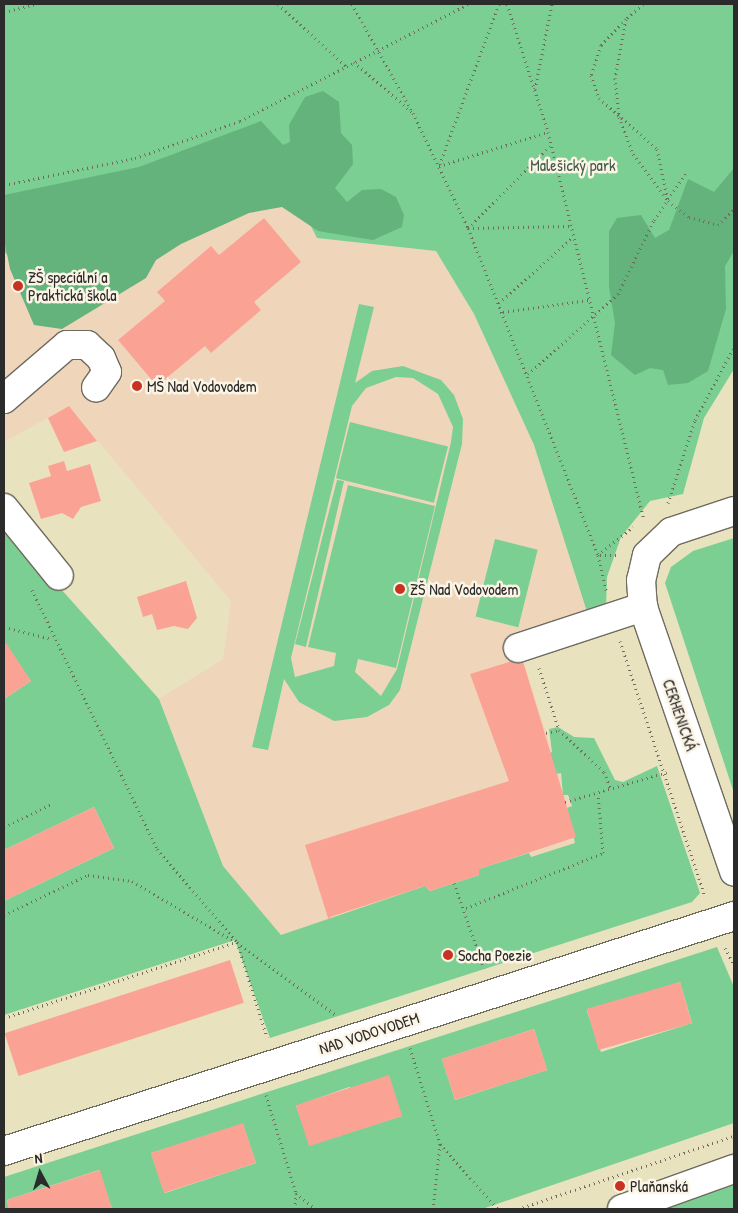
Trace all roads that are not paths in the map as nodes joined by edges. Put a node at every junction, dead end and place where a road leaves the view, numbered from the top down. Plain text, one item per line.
1 (96, 388) dead end
2 (4, 399) edge
3 (4, 508) edge
4 (734, 510) edge
5 (59, 576) dead end
6 (643, 607) junction
7 (524, 646) road end
8 (734, 872) edge
9 (723, 927) edge
10 (4, 1151) edge
11 (734, 1169) edge
12 (622, 1209) edge

1 - 2 street
3 - 5 street
4 - 6 street, CERHENICKÁ
6 - 7 street
6 - 8 street, CERHENICKÁ
9 - 10 street, NAD VODOVODEM
11 - 12 street

